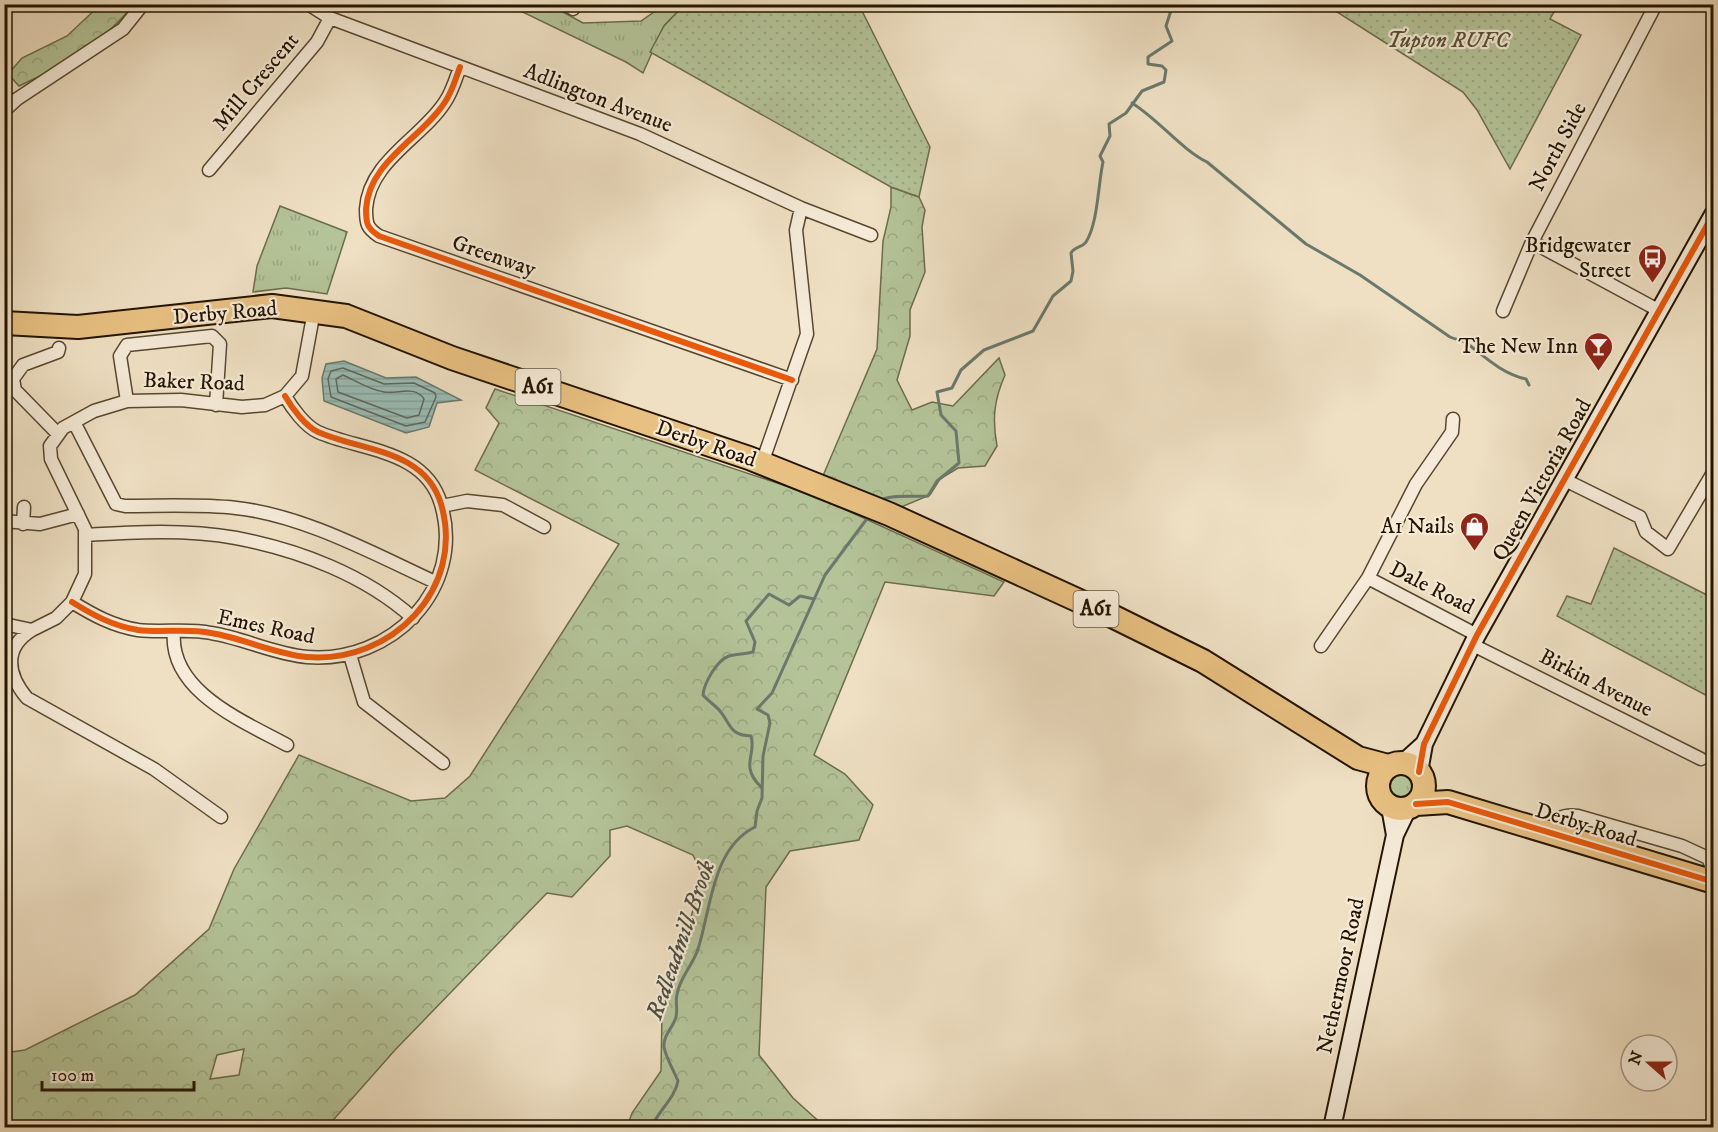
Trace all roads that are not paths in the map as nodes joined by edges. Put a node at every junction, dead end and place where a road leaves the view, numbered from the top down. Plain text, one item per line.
1 (143, 4) edge
2 (308, 4) edge
3 (1656, 4) edge
4 (330, 18) junction
5 (460, 67) junction
6 (4, 111) edge
7 (209, 170) dead end
8 (801, 208) junction
9 (1713, 213) edge
10 (871, 235) dead end
11 (1532, 242) junction
12 (1658, 310) junction
13 (314, 311) junction
14 (1503, 311) dead end
15 (4, 323) edge
16 (59, 348) dead end
17 (792, 380) junction
18 (285, 396) junction
19 (128, 401) junction
20 (216, 405) junction
21 (1453, 419) dead end
22 (74, 422) junction
23 (58, 434) junction
24 (762, 463) junction
25 (1713, 471) edge
26 (1563, 479) junction
27 (442, 506) junction
28 (24, 507) dead end
29 (78, 513) junction
30 (4, 521) edge
31 (23, 524) junction
32 (544, 527) dead end
33 (85, 535) junction
34 (1368, 578) junction
35 (435, 582) junction
36 (72, 602) junction
37 (413, 618) junction
38 (4, 624) edge
39 (32, 630) junction
40 (174, 631) junction
41 (1475, 640) junction
42 (1321, 646) dead end
43 (350, 655) junction
44 (287, 745) dead end
45 (1701, 759) dead end
46 (443, 763) dead end
47 (1402, 774) junction
48 (1448, 801) junction
49 (1405, 806) junction
50 (221, 817) dead end
51 (1712, 882) edge
52 (1332, 1128) edge

1 - 6 street
2 - 4 street, Adlington Avenue
3 - 11 street, North Side
4 - 5 street, Adlington Avenue
4 - 7 street, Mill Crescent
5 - 8 street, Adlington Avenue
5 - 17 street, Greenway
8 - 10 street, Adlington Avenue
8 - 17 street
9 - 12 street, Queen Victoria Road
11 - 12 street
11 - 14 street, North Side
12 - 26 street, Queen Victoria Road
13 - 15 highway, Derby Road / A61
13 - 18 street
13 - 24 highway, Derby Road / A61
16 - 23 street
17 - 24 street
18 - 20 street, Baker Road
18 - 27 street, Emes Road
19 - 20 street, Baker Road
19 - 20 street
19 - 22 street, Baker Road
21 - 34 street
22 - 23 street, Baker Road
22 - 35 street
23 - 29 street
24 - 47 highway, Derby Road / A61
25 - 26 street
26 - 41 street, Queen Victoria Road
27 - 32 street
27 - 35 street, Emes Road
28 - 31 street
29 - 31 street
29 - 33 street
30 - 31 street
33 - 36 street
33 - 37 street
34 - 41 street, Dale Road
34 - 42 street
35 - 37 street, Emes Road
36 - 39 street
36 - 40 street, Emes Road
37 - 43 street, Emes Road
38 - 39 street
39 - 50 street
40 - 43 street, Emes Road
40 - 44 street
41 - 45 street, Birkin Avenue
41 - 47 street, Queen Victoria Road
43 - 46 street
47 - 48 highway, A61
47 - 49 highway
47 - 49 highway
48 - 49 highway, A61
48 - 51 highway, Derby Road / A61
49 - 52 street, Nethermoor Road

